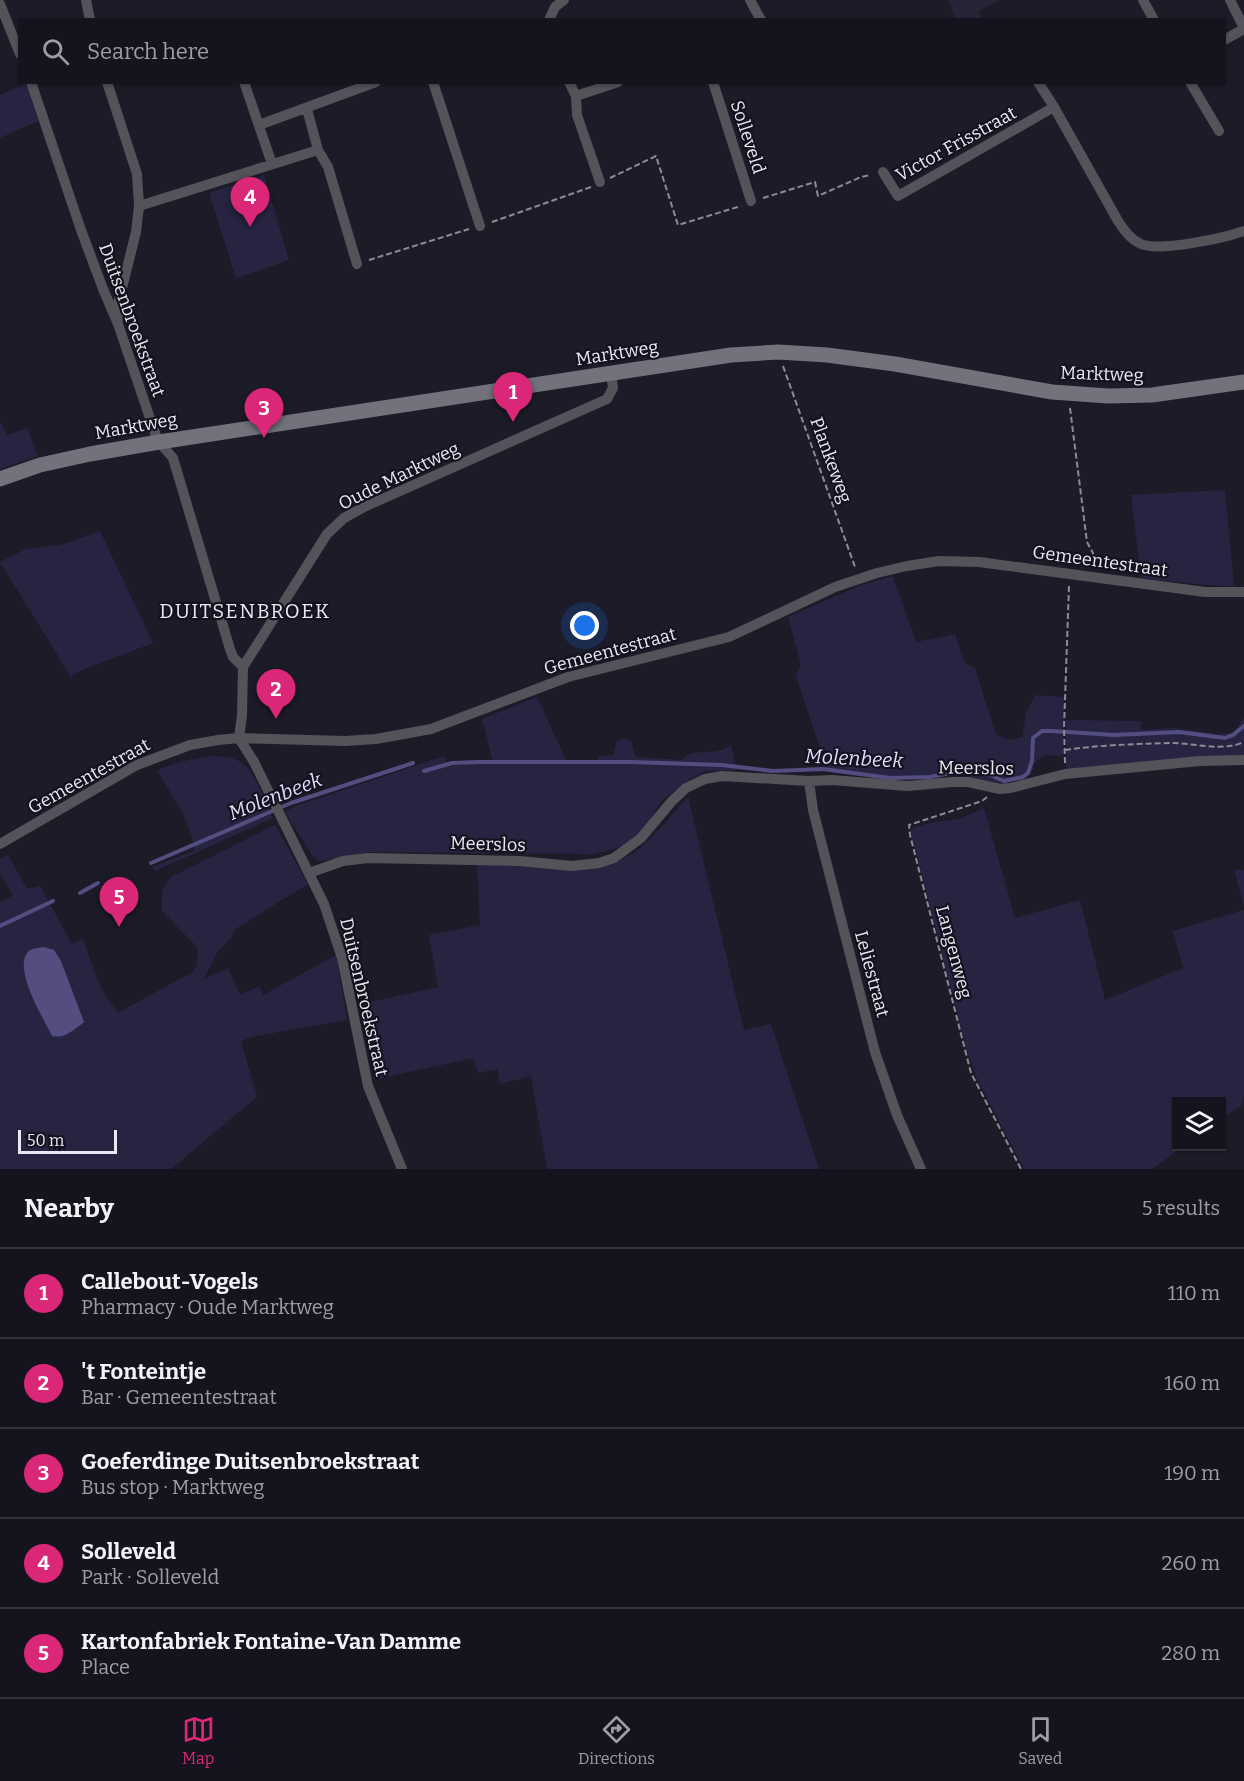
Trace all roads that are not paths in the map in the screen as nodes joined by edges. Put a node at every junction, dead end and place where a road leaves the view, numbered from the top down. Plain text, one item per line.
1 (86, 0) edge
2 (564, 0) edge
3 (750, 0) edge
4 (1143, 0) edge
5 (1230, 0) edge
6 (0, 4) edge
7 (90, 18) edge
8 (550, 18) edge
9 (760, 18) edge
10 (1153, 18) edge
11 (1244, 28) edge
12 (1226, 39) edge
13 (18, 49) edge
14 (32, 84) edge
15 (108, 84) edge
16 (245, 84) edge
17 (371, 84) edge
18 (434, 84) edge
19 (570, 84) edge
20 (612, 84) edge
21 (713, 84) edge
22 (1039, 84) edge
23 (1191, 84) edge
24 (576, 96) junction
25 (1054, 107) junction
26 (307, 109) junction
27 (259, 125) junction
28 (1219, 130) dead end
29 (318, 150) junction
30 (272, 164) junction
31 (883, 172) dead end
32 (600, 182) road end
33 (751, 201) road end
34 (139, 206) junction
35 (480, 226) road end
36 (1244, 231) edge
37 (357, 264) road end
38 (118, 324) junction
39 (611, 373) junction
40 (1244, 382) edge
41 (159, 442) junction
42 (0, 479) edge
43 (1244, 592) edge
44 (243, 667) junction
45 (239, 738) junction
46 (1244, 760) edge
47 (809, 781) junction
48 (0, 844) edge
49 (309, 873) junction
50 (402, 1169) edge
51 (921, 1169) edge

1 - 7 street
2 - 8 street
3 - 9 street
4 - 10 street
5 - 11 street
6 - 13 street
11 - 12 street
14 - 38 street, Duitsenbroekstraat
15 - 34 street
16 - 27 street
17 - 26 street
18 - 35 street
19 - 24 street
20 - 24 street
21 - 33 street, Solleveld
22 - 25 street
23 - 28 street
24 - 32 street
25 - 31 street, Victor Frisstraat
25 - 36 street
26 - 27 street
26 - 29 street
27 - 30 street
29 - 30 street
29 - 37 street
30 - 34 street
34 - 38 street
38 - 41 street, Duitsenbroekstraat
39 - 40 street, Marktweg
39 - 41 street, Marktweg
39 - 44 street, Oude Marktweg
41 - 42 street, Marktweg
41 - 44 street, Duitsenbroekstraat
43 - 45 street, Gemeentestraat
44 - 45 street
45 - 48 street, Gemeentestraat
45 - 49 street, Duitsenbroekstraat
46 - 47 street, Meerslos
47 - 49 street, Meerslos
47 - 51 street, Leliestraat
49 - 50 street, Duitsenbroekstraat

